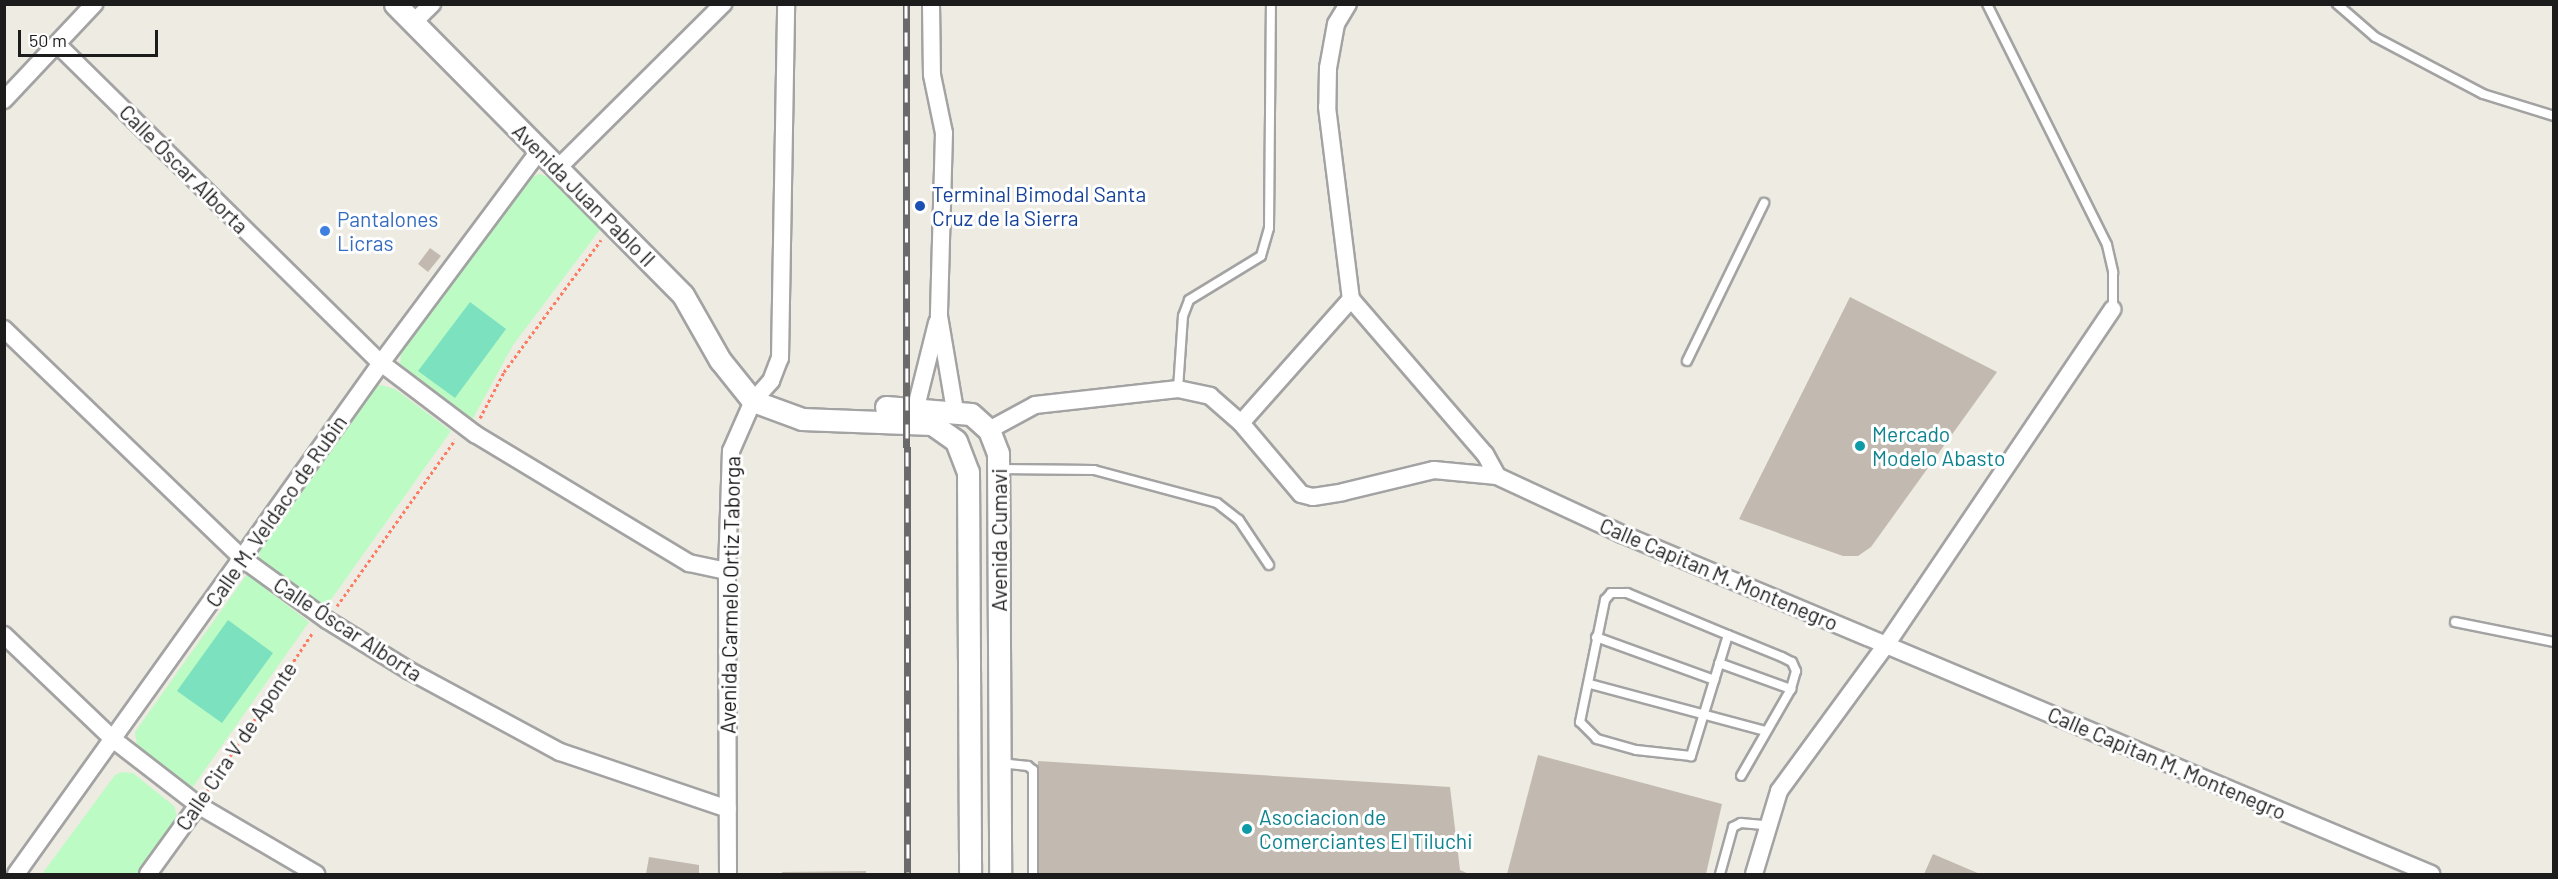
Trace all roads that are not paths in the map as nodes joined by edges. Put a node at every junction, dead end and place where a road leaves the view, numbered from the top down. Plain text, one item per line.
1 (94, 4) edge
2 (395, 4) edge
3 (432, 4) edge
4 (723, 4) edge
5 (786, 4) edge
6 (931, 4) edge
7 (1270, 4) edge
8 (1348, 4) edge
9 (1987, 4) edge
10 (2337, 4) edge
11 (413, 23) junction
12 (57, 44) junction
13 (4, 99) edge
14 (2553, 117) edge
15 (540, 150) junction
16 (558, 168) junction
17 (1764, 203) dead end
18 (1351, 299) junction
19 (2113, 309) joint
20 (939, 316) junction
21 (4, 328) edge
22 (1687, 362) dead end
23 (381, 363) junction
24 (1178, 389) junction
25 (753, 401) junction
26 (916, 407) junction
27 (775, 411) junction
28 (955, 411) junction
29 (1241, 423) junction
30 (989, 430) junction
31 (999, 469) junction
32 (1497, 476) junction
33 (243, 559) junction
34 (1269, 565) dead end
35 (727, 571) junction
36 (999, 618) junction
37 (966, 619) junction
38 (2455, 622) dead end
39 (4, 634) edge
40 (1728, 634) junction
41 (1596, 637) junction
42 (2553, 642) edge
43 (1886, 645) junction
44 (1719, 663) junction
45 (1714, 680) junction
46 (1590, 684) junction
47 (1791, 689) junction
48 (1704, 714) junction
49 (1766, 731) junction
50 (114, 740) junction
51 (1000, 763) junction
52 (1741, 776) dead end
53 (198, 805) junction
54 (728, 809) junction
55 (1766, 825) junction
56 (16, 874) edge
57 (148, 874) edge
58 (316, 874) edge
59 (728, 874) edge
60 (970, 874) edge
61 (1000, 874) edge
62 (1033, 874) edge
63 (1720, 874) edge
64 (1754, 874) edge
65 (2432, 874) edge

1 - 12 street
2 - 11 street, Avenida Juan Pablo II
3 - 11 street
4 - 16 street
5 - 25 street, Avenida Carmelo Ortiz Taborga
6 - 20 street
7 - 24 lane
8 - 18 street
9 - 19 lane
10 - 14 lane
11 - 15 street, Avenida Juan Pablo II
12 - 13 street
12 - 23 street, Calle Óscar Alborta
15 - 16 street, Avenida Juan Pablo II
15 - 23 street, Calle M. Veldaco de Rubin
16 - 25 street, Avenida Juan Pablo II
17 - 22 lane
18 - 29 street
18 - 32 street
19 - 43 street
20 - 26 street
20 - 28 street
21 - 33 street, Calle Óscar Alborta
23 - 33 street, Calle M. Veldaco de Rubin
23 - 35 street, Calle Óscar Alborta
24 - 29 street, Calle Capitan M. Montenegro
24 - 30 street, Calle Capitan M. Montenegro
25 - 27 street, Avenida Cumavi
25 - 35 street, Avenida Carmelo Ortiz Taborga
26 - 27 street
26 - 28 street
27 - 37 street, Avenida Cumavi
28 - 30 street
29 - 32 street, Calle Capitan M. Montenegro
30 - 31 street, Avenida Cumavi
31 - 34 lane
31 - 36 street, Avenida Cumavi
32 - 43 street, Calle Capitan M. Montenegro
33 - 50 street, Calle M. Veldaco de Rubin
33 - 54 street, Calle Óscar Alborta
35 - 54 street, Avenida Carmelo Ortiz Taborga
36 - 37 street
36 - 51 street, Avenida Cumavi
37 - 60 street, Avenida Cumavi
38 - 42 lane
39 - 50 street
40 - 41 lane
40 - 44 lane
40 - 47 lane
41 - 45 lane
41 - 46 lane
43 - 55 street
43 - 65 street, Calle Capitan M. Montenegro
44 - 45 lane
44 - 47 lane
45 - 48 lane
46 - 48 lane
46 - 48 lane
47 - 49 lane
48 - 49 lane
49 - 52 lane
50 - 53 street
50 - 56 street, Calle M. Veldaco de Rubin
51 - 61 street, Avenida Cumavi
51 - 62 lane
53 - 57 street, Calle Cira V de Aponte
53 - 58 street
54 - 59 street, Avenida Carmelo Ortiz Taborga
55 - 63 lane
55 - 64 street

